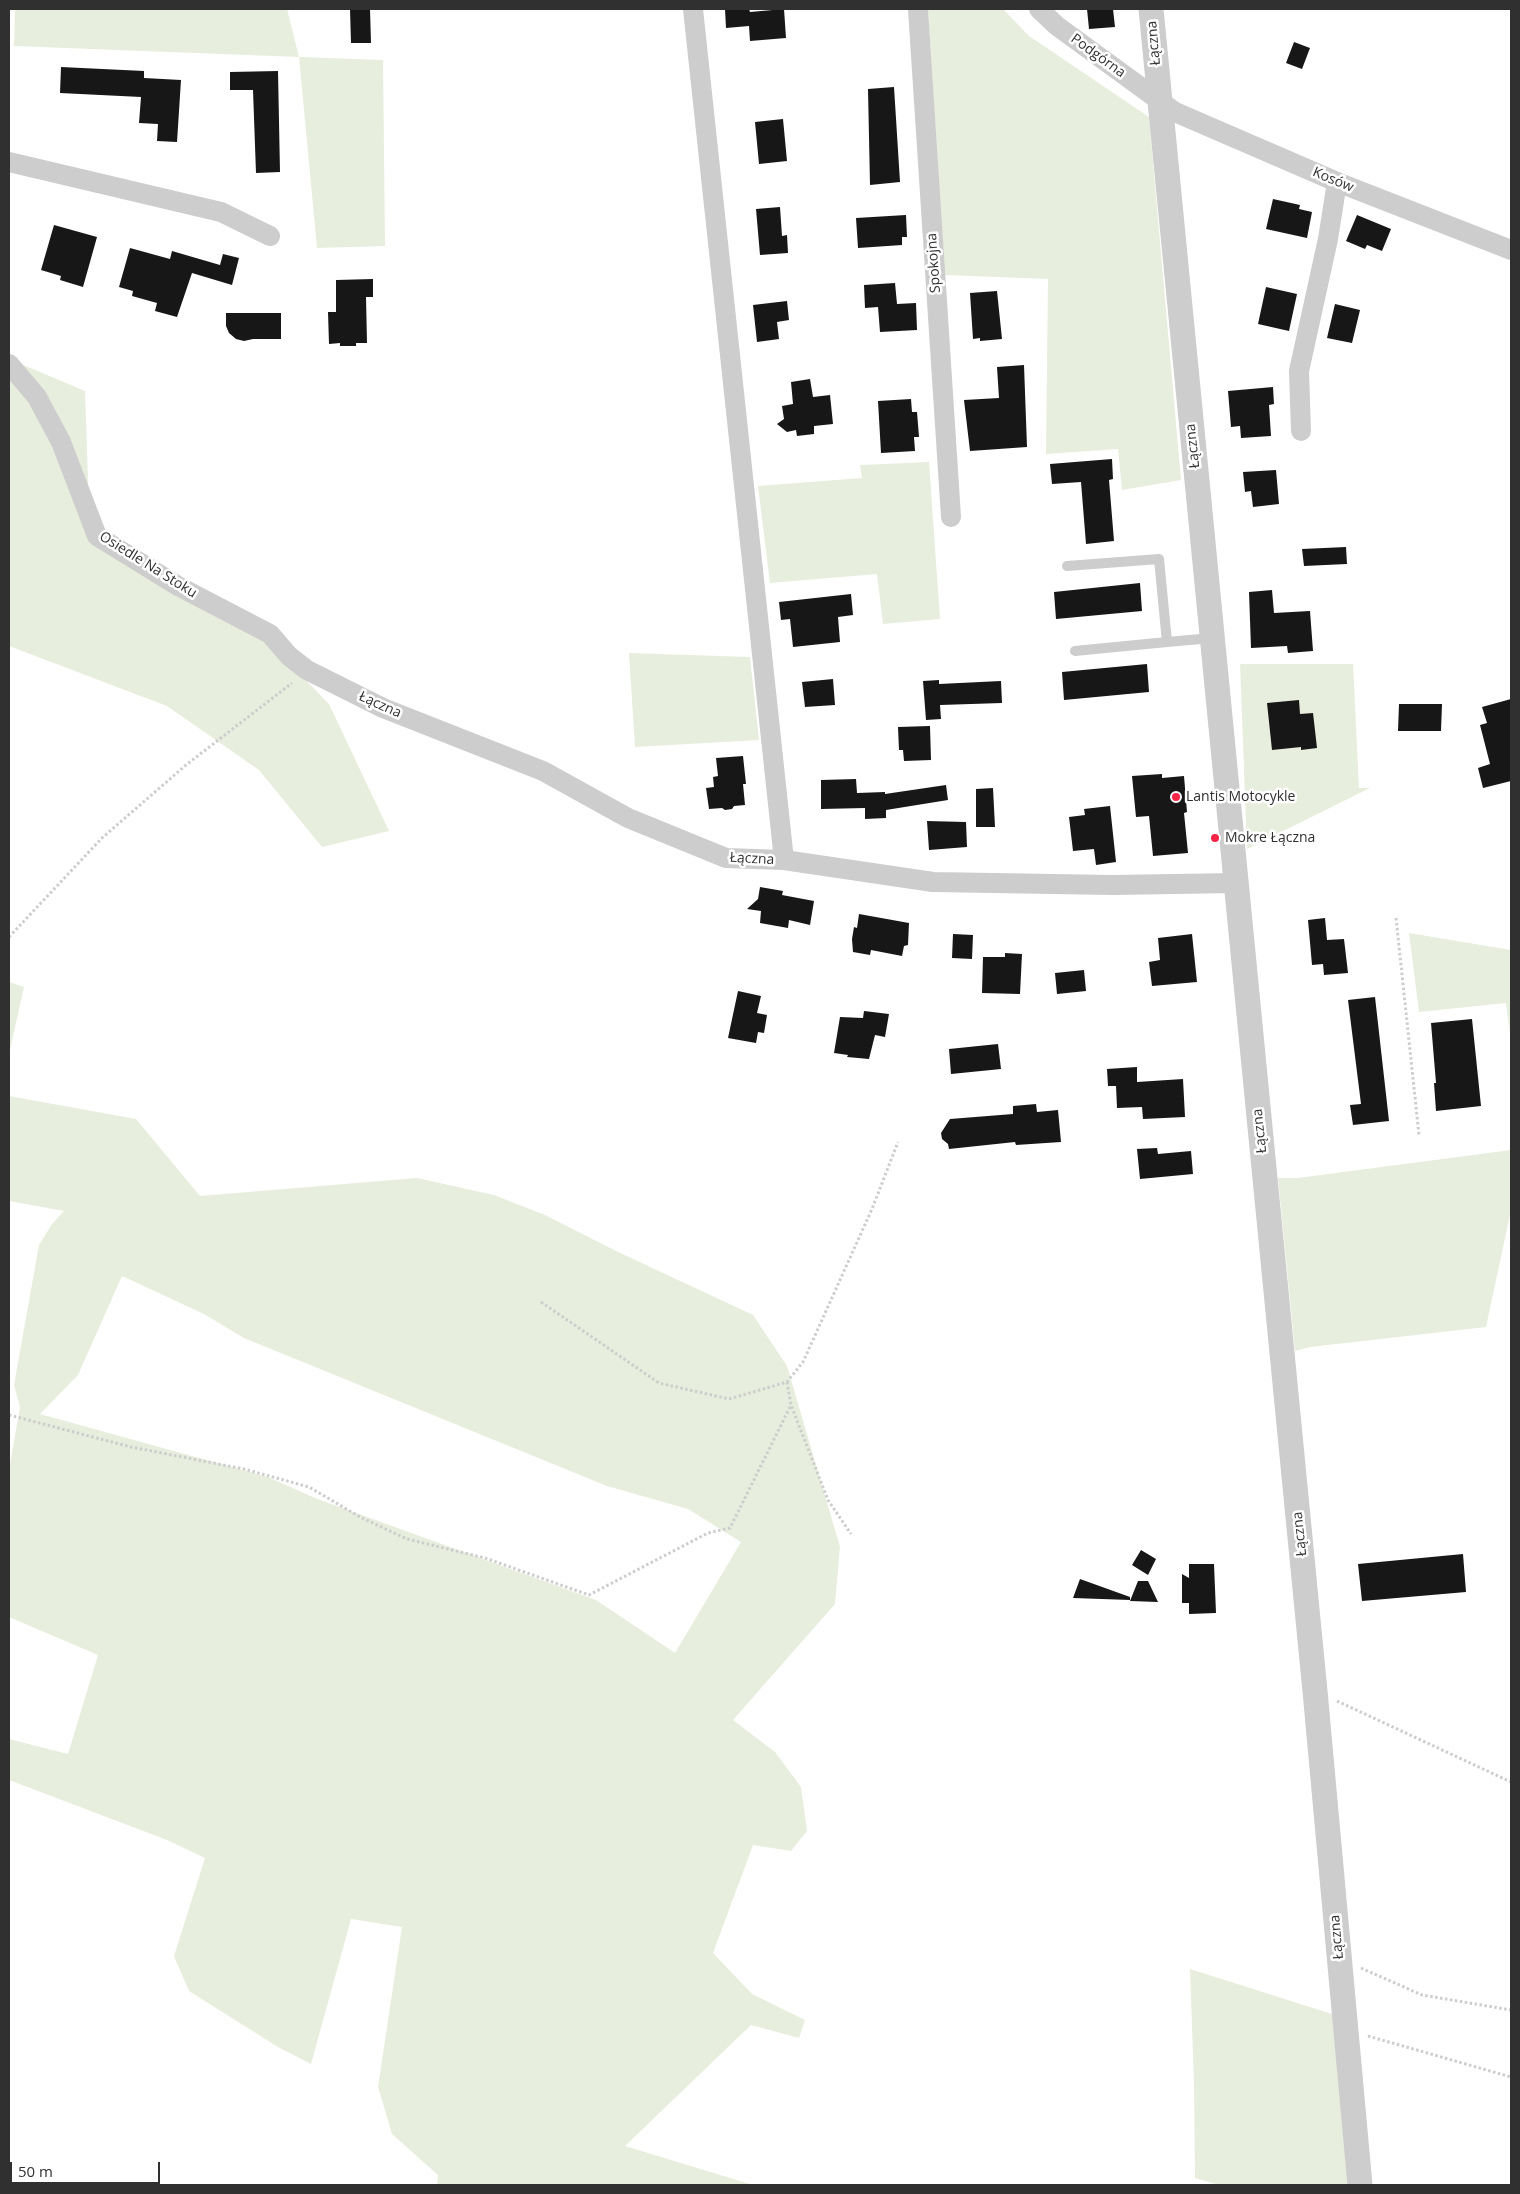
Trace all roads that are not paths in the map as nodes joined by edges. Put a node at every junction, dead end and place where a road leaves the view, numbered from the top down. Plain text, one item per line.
1 (694, 9) edge
2 (918, 9) edge
3 (1039, 9) edge
4 (1151, 9) edge
5 (1159, 101) junction
6 (9, 162) edge
7 (1337, 182) junction
8 (270, 236) dead end
9 (1511, 250) edge
10 (9, 364) edge
11 (1301, 431) dead end
12 (951, 516) dead end
13 (1068, 566) dead end
14 (1212, 638) junction
15 (1167, 642) junction
16 (1075, 651) dead end
17 (308, 670) joint
18 (784, 860) junction
19 (1236, 883) junction
20 (1360, 2185) edge

1 - 18 street
2 - 12 street, Spokojna
3 - 5 street, Podgórna
4 - 5 street, Łączna
5 - 7 street, Kosów
5 - 14 street, Łączna
6 - 8 street
7 - 9 street, Kosów
7 - 11 street
10 - 17 street, Osiedle Na Stoku
13 - 15 lane
14 - 15 lane
14 - 19 street, Łączna
15 - 16 lane
17 - 18 street, Łączna
18 - 19 street, Łączna
19 - 20 street, Łączna

